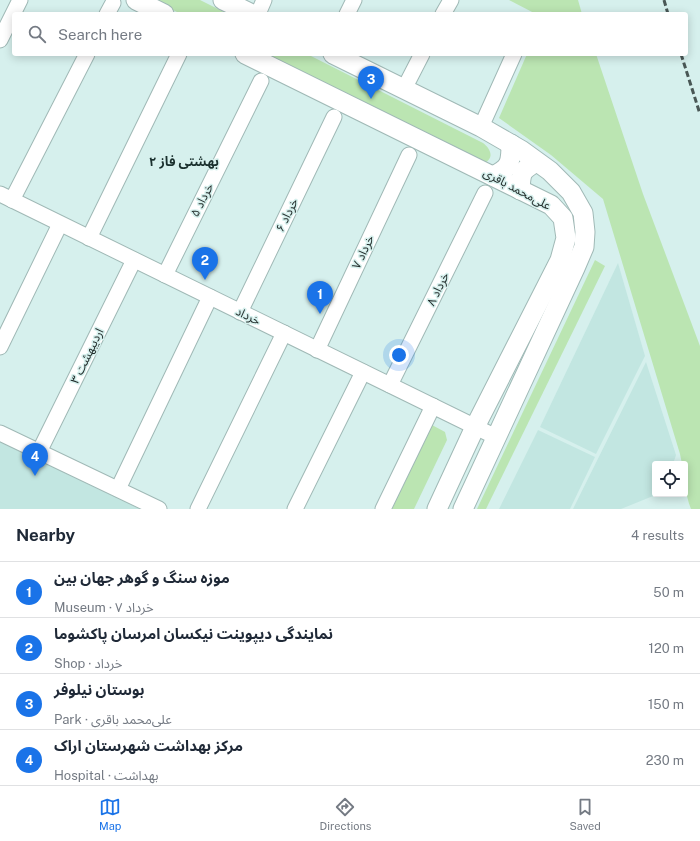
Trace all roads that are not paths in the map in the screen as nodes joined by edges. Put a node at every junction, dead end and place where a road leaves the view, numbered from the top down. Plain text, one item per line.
1 (20, 0) edge
2 (136, 0) edge
3 (223, 0) edge
4 (264, 0) edge
5 (354, 0) edge
6 (451, 0) edge
7 (14, 12) edge
8 (160, 12) edge
9 (248, 12) edge
10 (259, 12) edge
11 (348, 12) edge
12 (444, 12) edge
13 (12, 16) edge
14 (0, 40) edge
15 (86, 56) edge
16 (179, 56) edge
17 (249, 56) edge
18 (337, 56) edge
19 (421, 56) edge
20 (513, 56) edge
21 (261, 81) dead end
22 (404, 89) junction
23 (334, 117) dead end
24 (481, 127) junction
25 (511, 144) junction
26 (409, 155) dead end
27 (536, 162) junction
28 (489, 185) junction
29 (520, 190) junction
30 (6, 197) edge
31 (60, 224) junction
32 (89, 238) junction
33 (134, 260) junction
34 (165, 275) junction
35 (210, 297) junction
36 (240, 312) junction
37 (284, 333) junction
38 (0, 347) edge
39 (317, 350) junction
40 (363, 372) junction
41 (390, 385) junction
42 (433, 406) junction
43 (475, 427) junction
44 (0, 433) edge
45 (496, 437) junction
46 (40, 452) junction
47 (118, 489) junction
48 (159, 509) edge
49 (198, 509) edge
50 (295, 509) edge
51 (383, 509) edge
52 (437, 509) edge
53 (463, 509) edge

1 - 7 street
2 - 8 main road
3 - 9 main road
4 - 10 street
5 - 11 street
6 - 12 street
13 - 14 street
15 - 30 street
16 - 32 street
17 - 28 main road, علی‌محمد باقری
18 - 22 main road
19 - 22 street
20 - 24 street
21 - 34 street, خرداد ۵
22 - 24 main road
23 - 36 street, خرداد ۶
24 - 25 main road
25 - 27 main road
25 - 28 main road
26 - 39 street, خرداد ۷
27 - 29 main road
27 - 45 main road
28 - 29 main road, علی‌محمد باقری
28 - 41 street, خرداد ۸
29 - 43 main road, علی‌محمد باقری
30 - 31 street, خرداد
31 - 32 street, خرداد
31 - 38 street
32 - 33 street, خرداد
33 - 34 street, خرداد
33 - 46 street, اردیبهشت ۳
34 - 35 street, خرداد
35 - 36 street, خرداد
35 - 47 street
36 - 37 street, خرداد
37 - 39 street, خرداد
37 - 49 street
39 - 40 street, خرداد
40 - 41 street, خرداد
40 - 50 street
41 - 42 street, خرداد
42 - 43 street, خرداد
42 - 51 street
43 - 45 street, خرداد
43 - 52 main road, علی‌محمد باقری
44 - 46 street
45 - 53 main road
46 - 47 street
47 - 48 street

